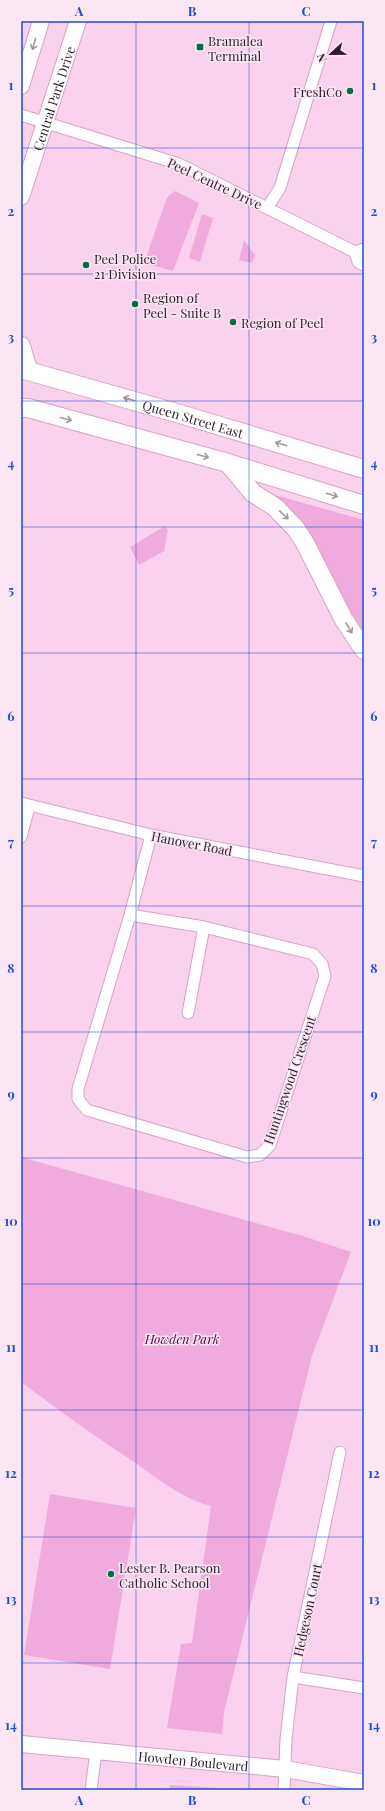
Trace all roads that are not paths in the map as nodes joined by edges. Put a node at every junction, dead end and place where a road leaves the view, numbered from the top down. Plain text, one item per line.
1 (41, 21) edge
2 (78, 21) edge
3 (331, 21) edge
4 (21, 86) edge
5 (21, 115) edge
6 (45, 123) junction
7 (21, 197) edge
8 (267, 208) junction
9 (360, 250) edge
10 (364, 265) edge
11 (21, 346) edge
12 (24, 369) edge
13 (24, 410) edge
14 (228, 463) junction
15 (364, 469) edge
16 (364, 505) edge
17 (364, 650) edge
18 (25, 805) edge
19 (151, 835) junction
20 (21, 837) edge
21 (364, 876) edge
22 (130, 915) junction
23 (204, 927) junction
24 (188, 1012) dead end
25 (340, 1452) dead end
26 (294, 1677) junction
27 (364, 1688) edge
28 (21, 1744) edge
29 (96, 1751) junction
30 (285, 1769) junction
31 (364, 1783) edge
32 (91, 1790) edge
33 (284, 1790) edge

1 -> 4 street
2 - 6 street, Central Park Drive
3 - 8 street
5 - 6 street, Peel Centre Drive
6 - 7 street, Central Park Drive
6 - 8 street, Peel Centre Drive
8 - 9 street, Peel Centre Drive
9 - 10 street, Peel Centre Drive
11 - 12 main road
15 -> 12 main road, Queen Street East
13 -> 14 main road
14 -> 16 main road
14 -> 17 main road
18 - 19 street, Hanover Road
18 - 20 street
19 - 21 street, Hanover Road
19 - 22 street, Huntingwood Crescent
22 - 23 street, Huntingwood Crescent
22 - 23 street, Huntingwood Crescent
23 - 24 street
25 - 26 street, Hedgeson Court
26 - 27 street
26 - 30 street, Hedgeson Court
28 - 29 street, Howden Boulevard
29 - 30 street, Howden Boulevard
29 - 32 street
30 - 31 street, Howden Boulevard
30 - 33 street, Hedgeson Court

